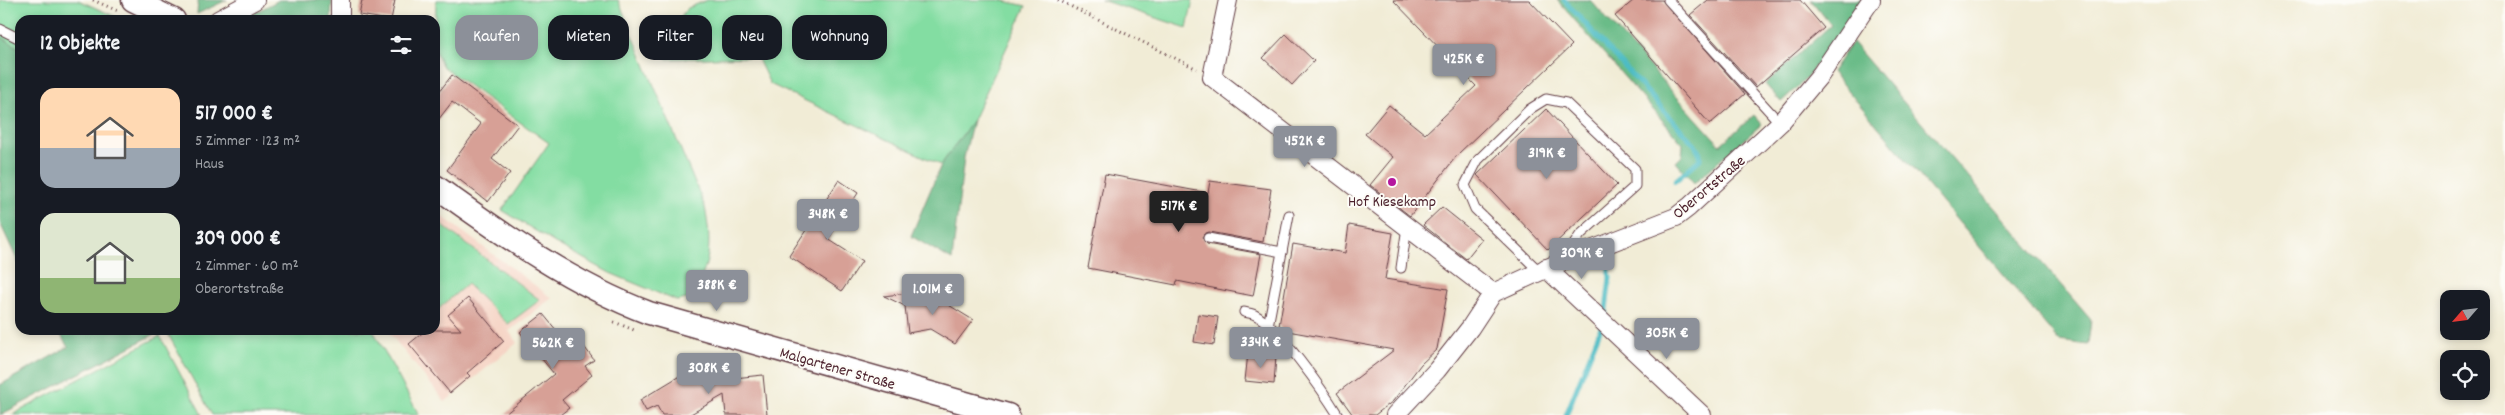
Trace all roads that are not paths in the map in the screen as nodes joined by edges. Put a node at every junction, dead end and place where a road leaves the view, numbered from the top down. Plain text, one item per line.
1 (133, 0) edge
2 (255, 0) edge
3 (340, 0) edge
4 (1228, 0) edge
5 (1668, 0) edge
6 (1871, 0) edge
7 (164, 15) edge
8 (227, 15) edge
9 (340, 15) edge
10 (0, 29) edge
11 (15, 36) edge
12 (1780, 123) junction
13 (440, 190) edge
14 (1289, 215) dead end
15 (1407, 226) junction
16 (1208, 238) dead end
17 (1282, 252) junction
18 (1563, 261) junction
19 (1401, 268) dead end
20 (1542, 270) junction
21 (1494, 293) junction
22 (1244, 312) dead end
23 (1268, 326) junction
24 (1008, 415) edge
25 (1338, 415) edge
26 (1395, 415) edge
27 (1702, 415) edge

1 - 7 street
2 - 8 street
3 - 9 street
4 - 15 street
5 - 12 lane
6 - 12 street, Oberortstraße
10 - 11 lane
12 - 18 street, Oberortstraße
13 - 24 street, Malgartener Straße
14 - 17 lane
15 - 19 lane
15 - 21 street
16 - 17 lane
17 - 23 lane
18 - 20 street, Oberortstraße
18 - 20 lane
20 - 21 street, Oberortstraße
20 - 27 street
21 - 26 street, Oberortstraße
22 - 23 lane
23 - 25 lane

